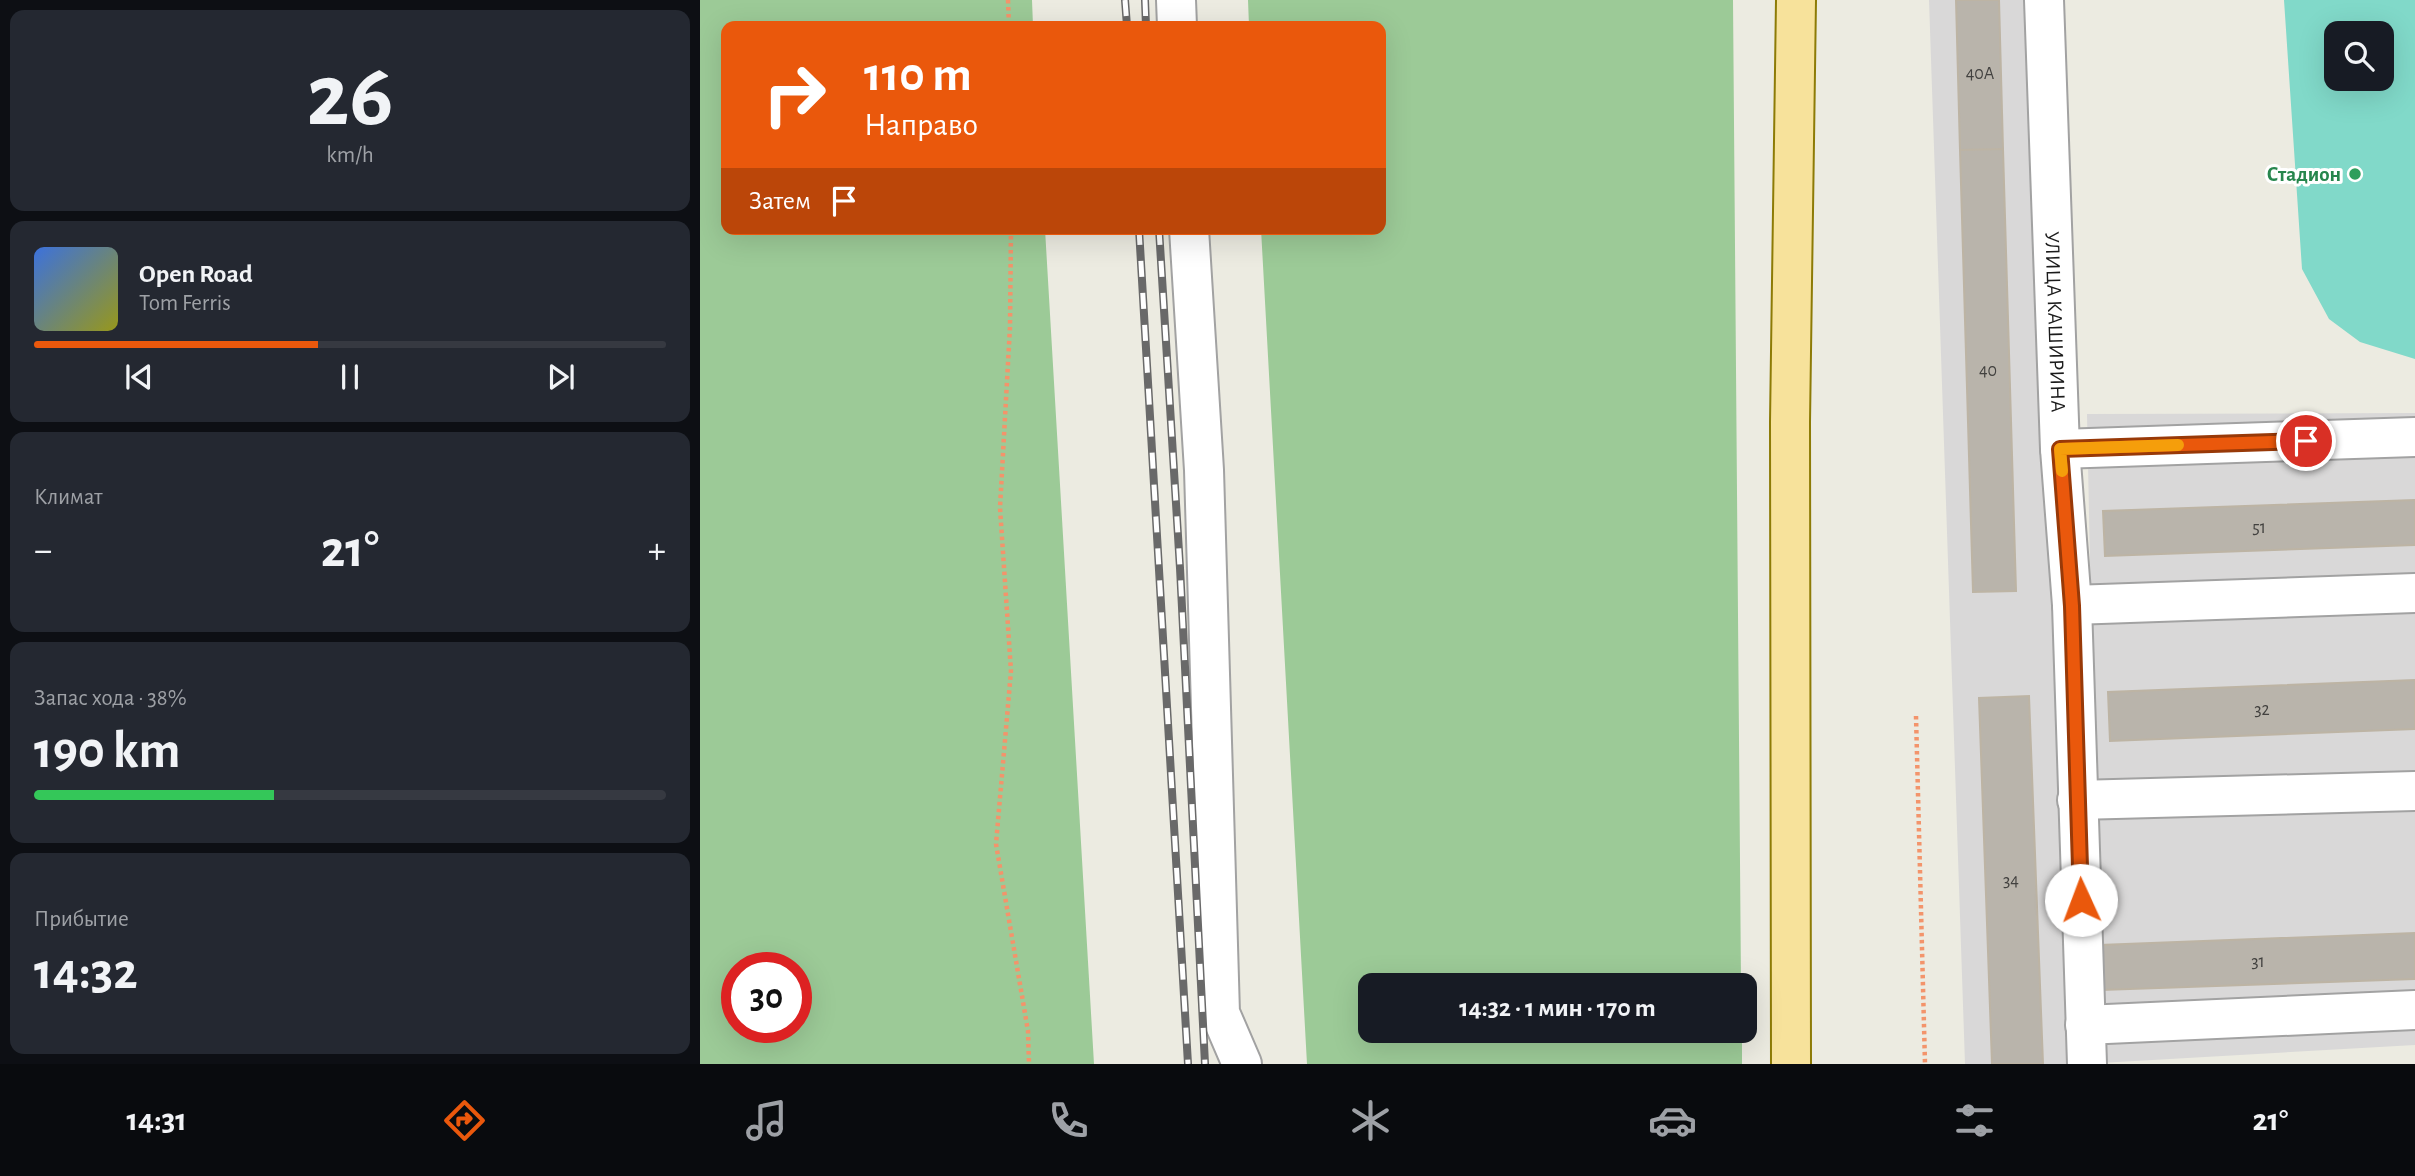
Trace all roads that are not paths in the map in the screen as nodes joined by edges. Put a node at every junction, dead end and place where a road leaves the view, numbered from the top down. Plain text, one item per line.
1 (1175, 0) edge
2 (1796, 0) edge
3 (2044, 0) edge
4 (1177, 21) edge
5 (1189, 235) edge
6 (2415, 437) edge
7 (2060, 449) junction
8 (2415, 593) edge
9 (2072, 606) junction
10 (2415, 791) edge
11 (2077, 800) junction
12 (2415, 1010) edge
13 (2085, 1025) junction
14 (1242, 1064) edge
15 (1791, 1064) edge
16 (2087, 1064) edge

1 - 4 street
2 - 15 main road
3 - 7 street, УЛИЦА КАШИРИНА
5 - 14 street
6 - 7 street
7 - 9 street, УЛИЦА КАШИРИНА
8 - 9 street
9 - 11 street, УЛИЦА КАШИРИНА
10 - 11 street
11 - 13 street, УЛИЦА КАШИРИНА
12 - 13 street
13 - 16 street, УЛИЦА КАШИРИНА

